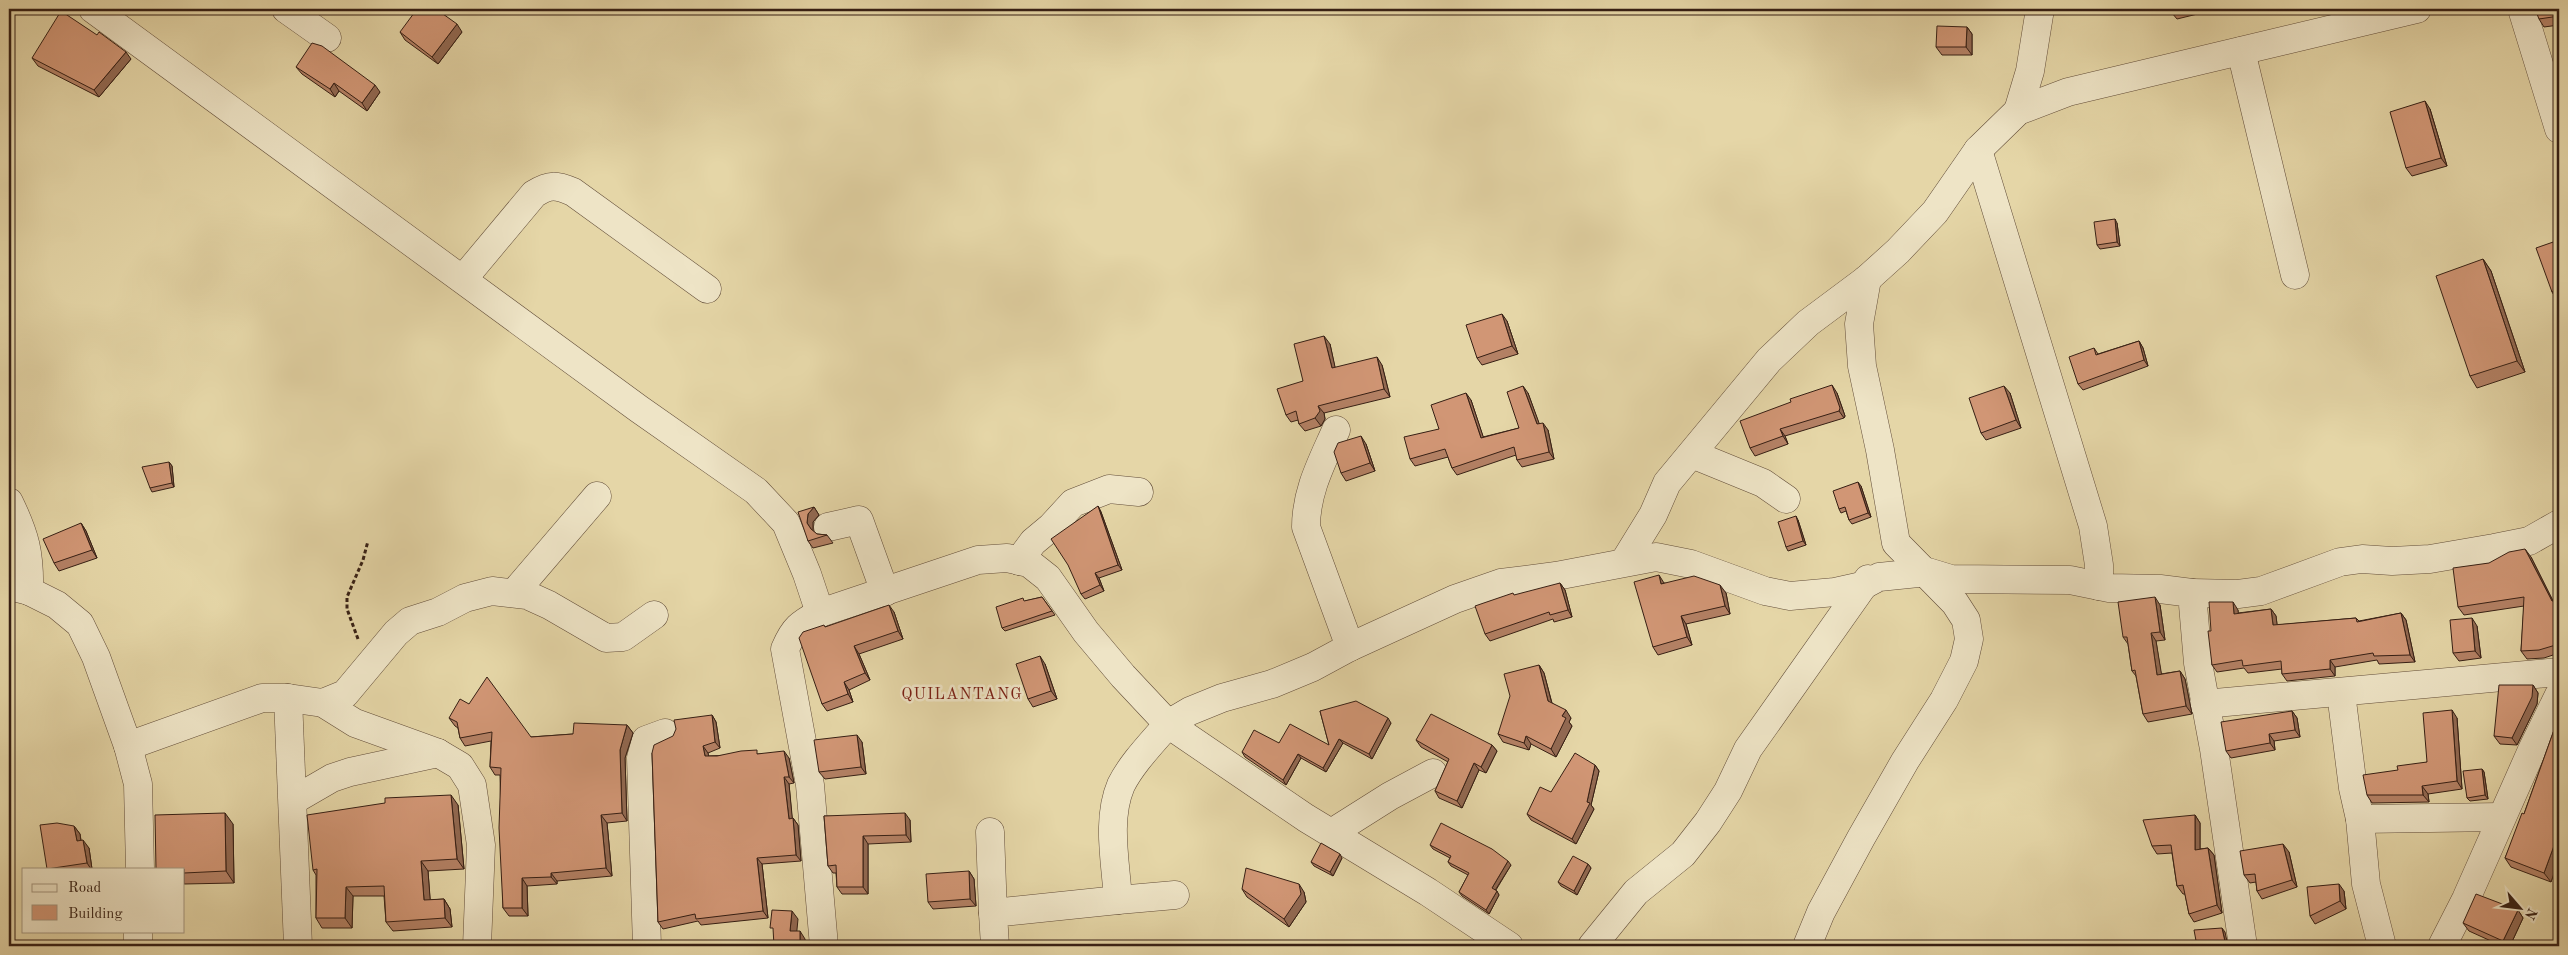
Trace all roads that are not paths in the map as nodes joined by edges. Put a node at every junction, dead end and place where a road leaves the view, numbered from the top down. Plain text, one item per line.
1 (93, 9) edge
2 (286, 9) edge
3 (2040, 9) edge
4 (2416, 9) edge
5 (2522, 9) edge
6 (2368, 14) edge
7 (327, 38) dead end
8 (2241, 50) junction
9 (2018, 111) junction
10 (2559, 129) edge
11 (1978, 150) junction
12 (2295, 275) dead end
13 (463, 279) junction
14 (1867, 279) junction
15 (707, 289) dead end
16 (1336, 430) dead end
17 (1692, 454) junction
18 (1139, 492) dead end
19 (597, 496) dead end
20 (1786, 499) dead end
21 (9, 502) edge
22 (2559, 524) edge
23 (828, 527) dead end
24 (1896, 543) junction
25 (1019, 561) junction
26 (1624, 562) junction
27 (1928, 572) junction
28 (1862, 586) junction
29 (2099, 586) junction
30 (19, 588) edge
31 (885, 592) junction
32 (514, 593) junction
33 (2192, 593) junction
34 (820, 613) junction
35 (654, 615) dead end
36 (1350, 647) junction
37 (2559, 672) edge
38 (2341, 693) junction
39 (2559, 695) edge
40 (288, 698) junction
41 (323, 703) junction
42 (2204, 704) junction
43 (1168, 724) junction
44 (665, 732) dead end
45 (128, 746) junction
46 (438, 753) junction
47 (1433, 773) dead end
48 (294, 800) junction
49 (2501, 816) junction
50 (2360, 818) junction
51 (990, 832) dead end
52 (1332, 832) junction
53 (140, 868) edge
54 (1175, 895) dead end
55 (1118, 900) junction
56 (994, 913) junction
57 (138, 932) edge
58 (138, 946) edge
59 (298, 946) edge
60 (477, 946) edge
61 (646, 946) edge
62 (824, 946) edge
63 (995, 946) edge
64 (1510, 946) edge
65 (1592, 946) edge
66 (1807, 946) edge
67 (2243, 946) edge
68 (2382, 946) edge
69 (2442, 946) edge

1 - 13 street
2 - 7 street
3 - 9 street
4 - 6 street
5 - 10 street
6 - 8 street
8 - 9 street
8 - 12 street
9 - 11 street
11 - 14 street
11 - 29 street
13 - 15 street
13 - 34 street
14 - 17 street
14 - 24 street
16 - 36 street
17 - 20 street
17 - 26 street
18 - 25 street
19 - 32 street
21 - 30 street
22 - 33 street
23 - 31 street
24 - 27 street
24 - 28 street
25 - 31 street
25 - 43 street
26 - 28 street
26 - 36 street
27 - 28 street
27 - 29 street
27 - 66 street
28 - 65 street
29 - 33 street
30 - 45 street
31 - 34 street
32 - 35 street
32 - 41 street
33 - 42 street
34 - 62 street
36 - 43 street
37 - 38 street
38 - 42 street
38 - 50 street
39 - 49 street
40 - 41 street
40 - 45 street
40 - 48 street
41 - 46 street
42 - 67 street
43 - 52 street
43 - 55 street
44 - 61 street
45 - 53 street
46 - 48 street
46 - 60 street
47 - 52 street
48 - 59 street
49 - 50 street
49 - 69 street
50 - 68 street
51 - 56 street
52 - 64 street
54 - 55 street
55 - 56 street
56 - 63 street
57 - 58 street

